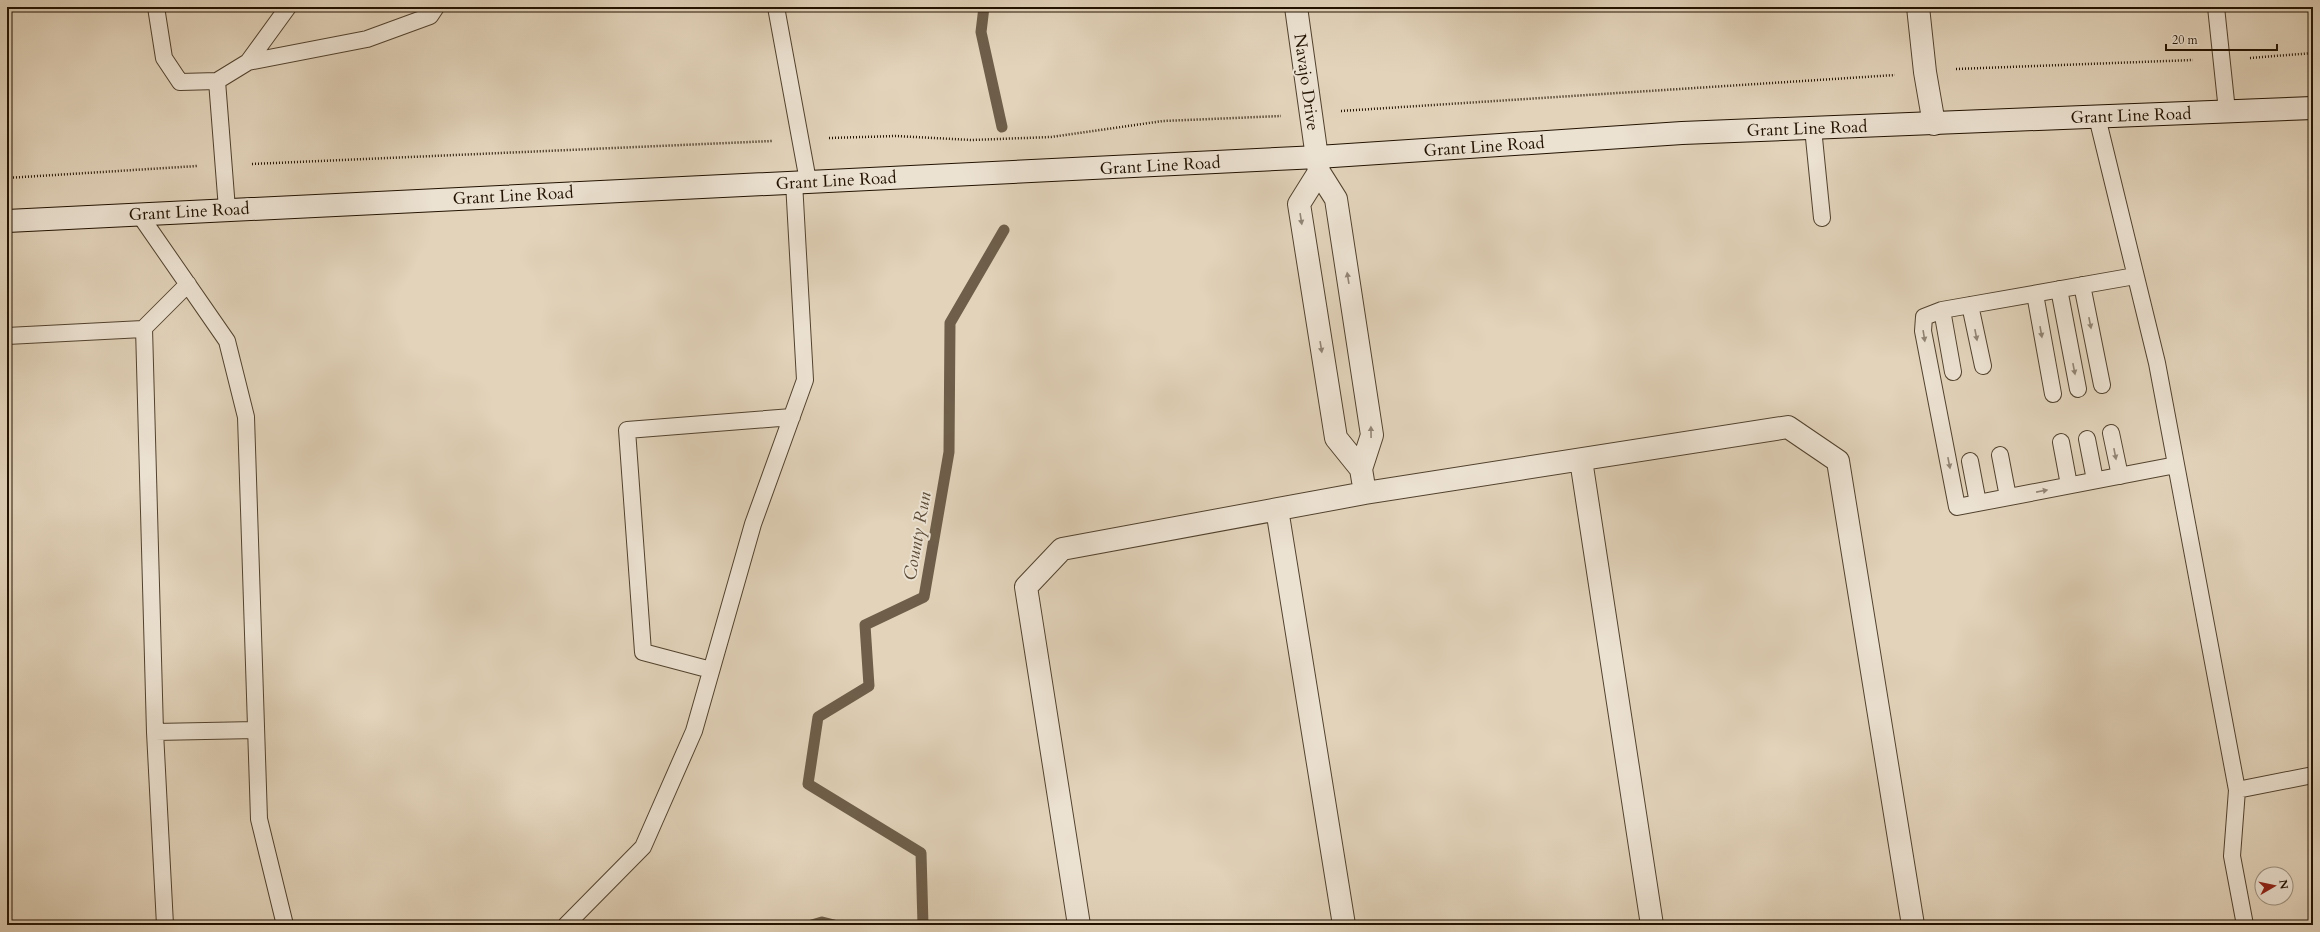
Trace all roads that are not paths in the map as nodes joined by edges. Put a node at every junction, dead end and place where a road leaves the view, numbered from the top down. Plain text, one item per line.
1 (156, 7) edge
2 (288, 7) edge
3 (436, 7) edge
4 (776, 7) edge
5 (1296, 7) edge
6 (1918, 7) edge
7 (2216, 7) edge
8 (248, 62) junction
9 (217, 81) junction
10 (2313, 108) edge
11 (2227, 111) junction
12 (2097, 117) junction
13 (1934, 124) junction
14 (1813, 128) junction
15 (1318, 164) junction
16 (801, 181) junction
17 (227, 209) junction
18 (139, 214) junction
19 (1822, 218) dead end
20 (7, 221) edge
21 (2135, 276) junction
22 (188, 284) junction
23 (2082, 285) junction
24 (2059, 289) junction
25 (2035, 294) junction
26 (1970, 305) junction
27 (1942, 310) junction
28 (144, 328) junction
29 (7, 336) edge
30 (1982, 366) dead end
31 (1954, 372) dead end
32 (2102, 385) dead end
33 (2078, 389) dead end
34 (2052, 394) dead end
35 (792, 417) junction
36 (2111, 433) dead end
37 (2087, 439) dead end
38 (2061, 442) dead end
39 (2000, 455) dead end
40 (1581, 460) junction
41 (1970, 460) dead end
42 (2176, 465) junction
43 (1361, 469) junction
44 (2120, 476) junction
45 (2095, 480) junction
46 (2069, 485) junction
47 (1365, 493) junction
48 (2008, 497) junction
49 (1978, 503) junction
50 (1277, 509) junction
51 (711, 670) junction
52 (256, 730) junction
53 (156, 732) junction
54 (2313, 775) edge
55 (2237, 790) junction
56 (165, 925) edge
57 (285, 925) edge
58 (566, 925) edge
59 (1079, 925) edge
60 (1344, 925) edge
61 (1652, 925) edge
62 (1913, 925) edge
63 (2245, 925) edge

1 - 9 lane
2 - 8 lane
3 - 8 lane
4 - 16 lane
5 - 15 street, Navajo Drive
6 - 13 street
7 - 11 lane
8 - 9 lane
9 - 17 lane
10 - 11 street, Grant Line Road
11 - 12 street, Grant Line Road
12 - 13 street, Grant Line Road
12 - 21 lane
13 - 14 street, Grant Line Road
14 - 15 street, Grant Line Road
14 - 19 lane
15 - 16 street, Grant Line Road
43 -> 15 street
15 -> 43 street
16 - 17 street, Grant Line Road
16 - 35 lane
17 - 18 street, Grant Line Road
18 - 20 street, Grant Line Road
18 - 22 lane
21 - 23 lane
21 - 42 lane
22 - 28 lane
22 - 52 lane
23 - 24 lane
23 -> 32 lane
24 - 25 lane
24 -> 33 lane
25 - 26 lane
25 -> 34 lane
26 - 27 lane
26 -> 30 lane
27 - 31 lane
27 -> 49 lane
28 - 29 lane
28 - 53 lane
35 - 51 lane
35 - 51 lane
36 -> 44 lane
37 - 45 lane
38 - 46 lane
39 - 48 lane
40 - 47 street
40 - 61 street
40 - 62 street
41 - 49 lane
42 - 44 lane
42 - 55 lane
43 - 47 street
44 - 45 lane
45 - 46 lane
48 -> 46 lane
47 - 50 street
48 - 49 lane
50 - 59 street
50 - 60 street
51 - 58 lane
52 - 53 lane
52 - 57 lane
53 - 56 lane
54 - 55 lane
55 - 63 lane

